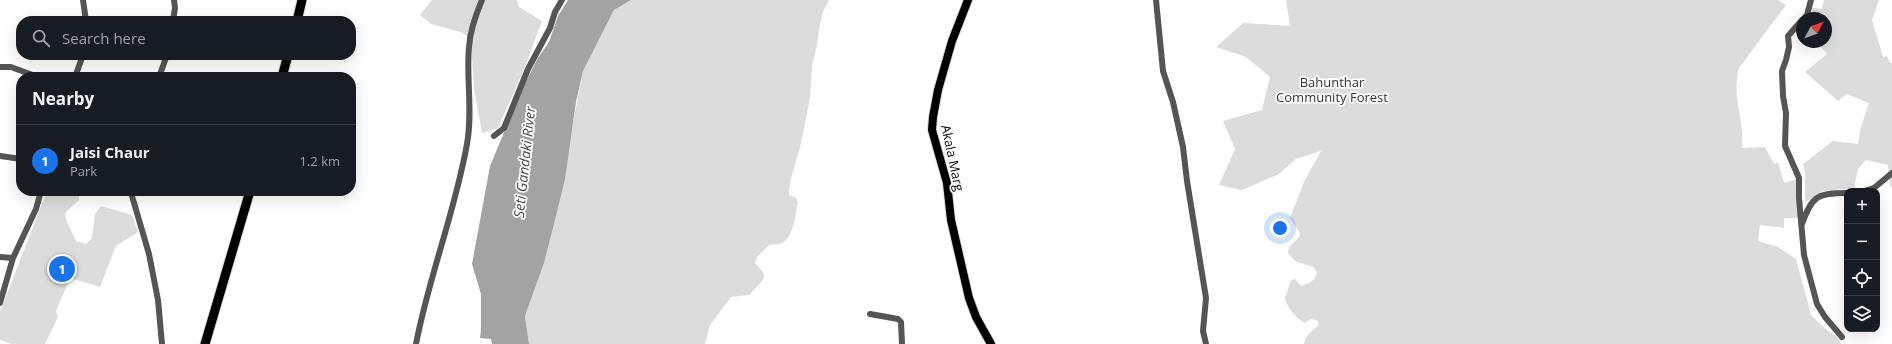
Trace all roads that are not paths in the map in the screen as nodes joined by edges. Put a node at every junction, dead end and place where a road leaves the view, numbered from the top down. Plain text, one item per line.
1 (83, 0) edge
2 (174, 0) edge
3 (302, 0) edge
4 (482, 0) edge
5 (562, 0) edge
6 (968, 0) edge
7 (1156, 0) edge
8 (1811, 0) edge
9 (1807, 12) edge
10 (85, 16) edge
11 (173, 16) edge
12 (298, 16) edge
13 (1796, 27) edge
14 (81, 60) edge
15 (165, 60) edge
16 (287, 60) edge
17 (0, 67) edge
18 (24, 72) edge
19 (77, 72) edge
20 (161, 72) edge
21 (283, 72) edge
22 (494, 136) dead end
23 (0, 156) edge
24 (16, 158) edge
25 (1892, 173) edge
26 (1874, 188) edge
27 (1844, 193) edge
28 (40, 196) edge
29 (132, 196) edge
30 (248, 196) edge
31 (1801, 227) junction
32 (0, 257) edge
33 (13, 258) junction
34 (0, 303) edge
35 (870, 314) dead end
36 (1842, 337) dead end
37 (162, 344) edge
38 (204, 344) edge
39 (416, 344) edge
40 (902, 344) edge
41 (991, 344) edge
42 (1206, 344) edge

1 - 10 street
2 - 11 street
3 - 12 highway
4 - 39 street
5 - 22 street
6 - 41 main road, Akala Marg
7 - 42 street
8 - 9 street
13 - 31 street
14 - 19 street
15 - 20 street
16 - 21 highway
17 - 18 street
23 - 24 street
25 - 26 street
27 - 31 street
28 - 33 street
29 - 37 street
30 - 38 highway
31 - 36 street
32 - 33 street
33 - 34 street
35 - 40 street

